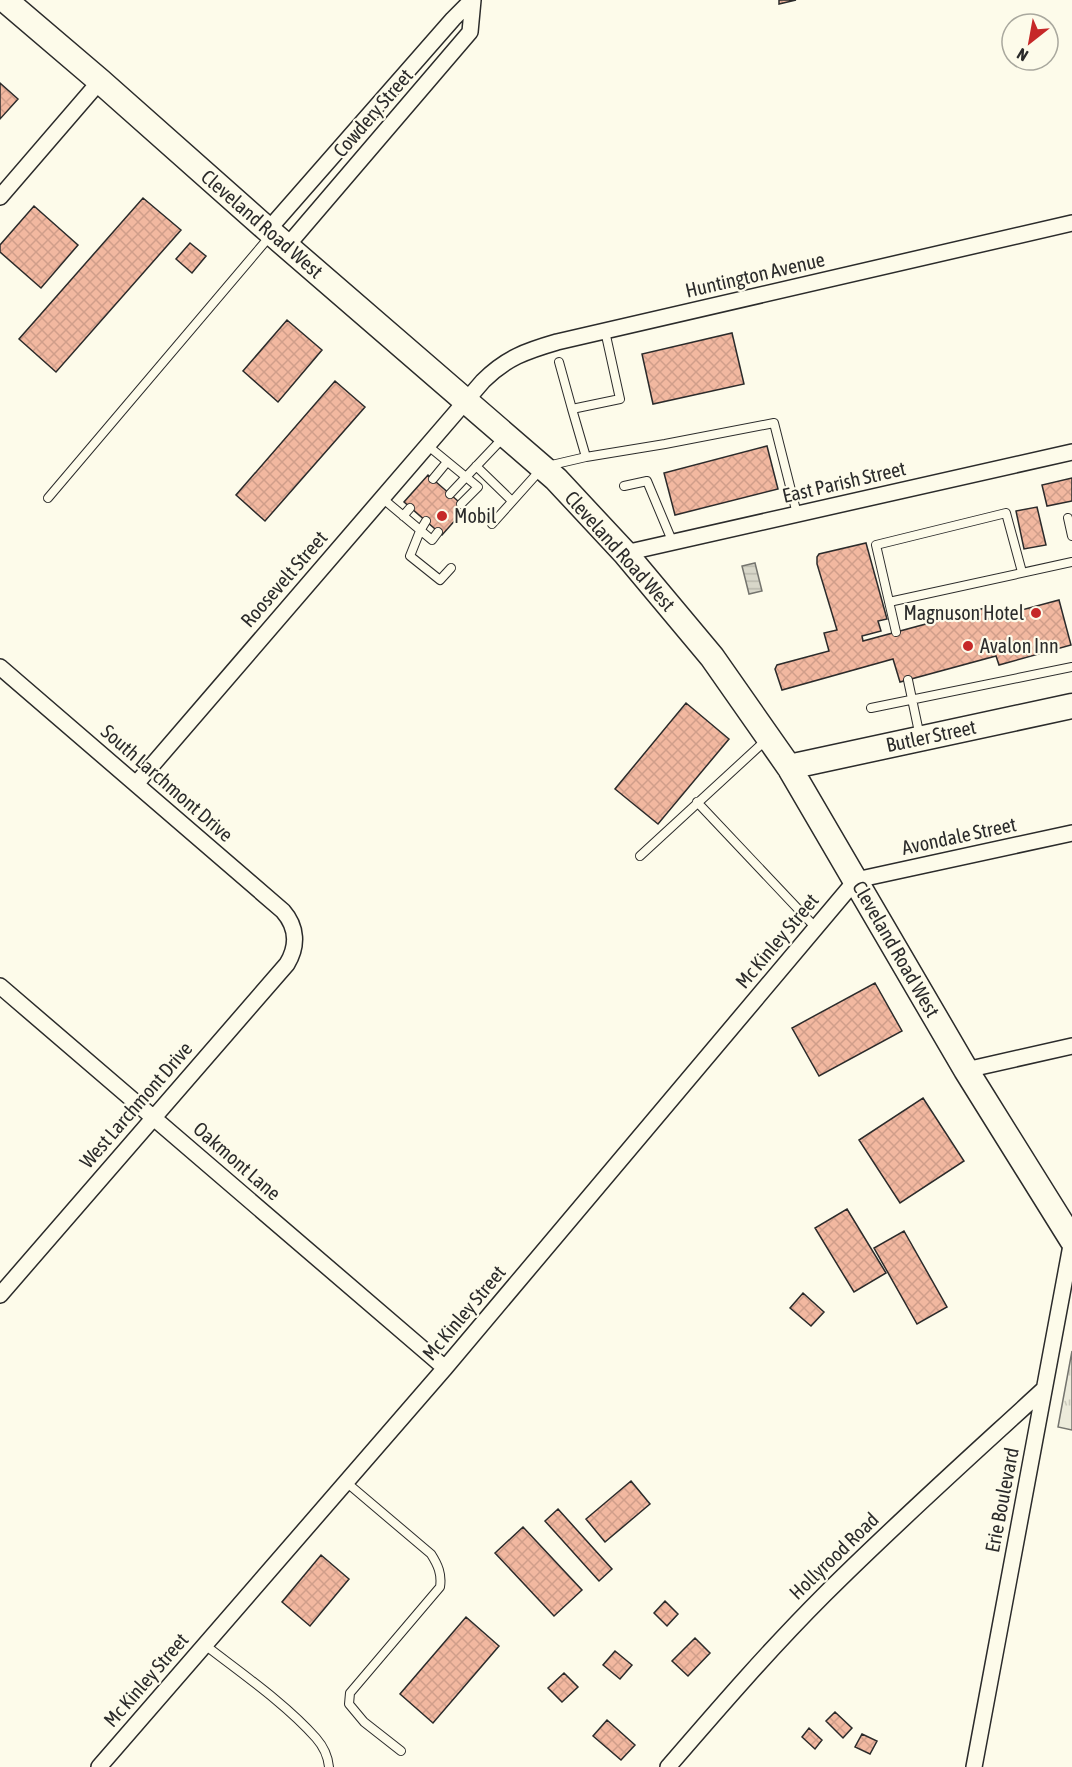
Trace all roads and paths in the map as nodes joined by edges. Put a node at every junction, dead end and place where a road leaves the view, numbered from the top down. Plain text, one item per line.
1 (6, 0) edge
2 (473, 0) edge
3 (100, 81) junction
4 (0, 198) edge
5 (1072, 223) edge
6 (276, 237) junction
7 (605, 331) junction
8 (559, 362) dead end
9 (465, 401) junction
10 (572, 409) junction
11 (506, 435) junction
12 (427, 445) junction
13 (1072, 452) edge
14 (586, 457) junction
15 (447, 462) junction
16 (476, 466) junction
17 (543, 467) junction
18 (466, 477) junction
19 (433, 479) dead end
20 (624, 486) dead end
21 (450, 494) dead end
22 (48, 498) dead end
23 (382, 498) junction
24 (512, 501) junction
25 (461, 504) dead end
26 (410, 507) dead end
27 (797, 514) junction
28 (403, 516) junction
29 (1068, 519) dead end
30 (426, 521) dead end
31 (492, 524) dead end
32 (420, 531) junction
33 (438, 532) dead end
34 (1072, 536) edge
35 (673, 543) junction
36 (625, 553) junction
37 (1072, 562) edge
38 (451, 568) dead end
39 (1022, 572) junction
40 (889, 602) junction
41 (896, 632) dead end
42 (0, 667) edge
43 (1072, 667) edge
44 (908, 680) dead end
45 (912, 699) junction
46 (1072, 706) edge
47 (871, 708) dead end
48 (769, 738) junction
49 (921, 738) junction
50 (789, 767) junction
51 (136, 784) junction
52 (697, 802) junction
53 (1072, 833) edge
54 (639, 856) dead end
55 (856, 880) junction
56 (816, 928) junction
57 (295, 939) joint
58 (0, 986) edge
59 (1072, 1046) edge
60 (966, 1070) junction
61 (153, 1117) junction
62 (1072, 1240) edge
63 (0, 1295) edge
64 (445, 1368) junction
65 (1044, 1389) junction
66 (346, 1482) junction
67 (205, 1645) junction
68 (402, 1752) dead end
69 (99, 1767) edge
70 (329, 1767) edge
71 (668, 1767) edge
72 (974, 1767) edge

1 - 3 main road, Cleveland Road West
2 - 6 street, Cowdery Street
2 - 6 street, Cowdery Street
3 - 4 street
3 - 6 main road, Cleveland Road West
5 - 7 street, Huntington Avenue
6 - 9 main road, Cleveland Road West
6 - 22 lane
7 - 9 street, Huntington Avenue
7 - 10 lane
8 - 10 lane
9 - 11 main road, Cleveland Road West
9 - 12 street, Roosevelt Street
10 - 14 lane
11 - 16 lane
11 - 17 main road, Cleveland Road West
12 - 15 lane
12 - 23 street, Roosevelt Street
13 - 27 street, East Parish Street
14 - 17 lane
14 - 27 lane
15 - 18 lane
15 - 19 lane
16 - 18 lane
16 - 24 lane
17 - 24 lane
17 - 36 main road, Cleveland Road West
18 - 21 lane
18 - 25 lane
20 - 35 lane
23 - 28 lane
23 - 51 street, Roosevelt Street
24 - 31 lane
26 - 28 lane
27 - 35 street, East Parish Street
28 - 32 lane
29 - 34 lane
30 - 32 lane
32 - 33 lane
32 - 38 lane
35 - 36 street, East Parish Street
36 - 48 main road, Cleveland Road West
37 - 39 lane
39 - 40 lane
39 - 40 lane
40 - 41 lane
42 - 51 street, South Larchmont Drive
43 - 45 lane
44 - 45 lane
45 - 47 lane
45 - 49 lane
46 - 49 main road, Butler Street
48 - 50 main road, Cleveland Road West
48 - 52 lane
49 - 50 main road, Butler Street
50 - 55 main road, Cleveland Road West
51 - 57 street, South Larchmont Drive
52 - 54 lane
52 - 56 lane
53 - 55 street, Avondale Street
55 - 56 street, Mc Kinley Street
55 - 60 main road, Cleveland Road West
56 - 64 street, Mc Kinley Street
57 - 61 street, West Larchmont Drive
58 - 61 street, Oakmont Lane
59 - 60 street
60 - 62 main road, Cleveland Road West
61 - 63 street, West Larchmont Drive
61 - 64 street, Oakmont Lane
62 - 65 street, Erie Boulevard
64 - 66 street, Mc Kinley Street
65 - 71 street, Hollyrood Road
65 - 72 street, Erie Boulevard
66 - 67 street, Mc Kinley Street
66 - 68 lane
67 - 69 street, Mc Kinley Street
67 - 70 lane

